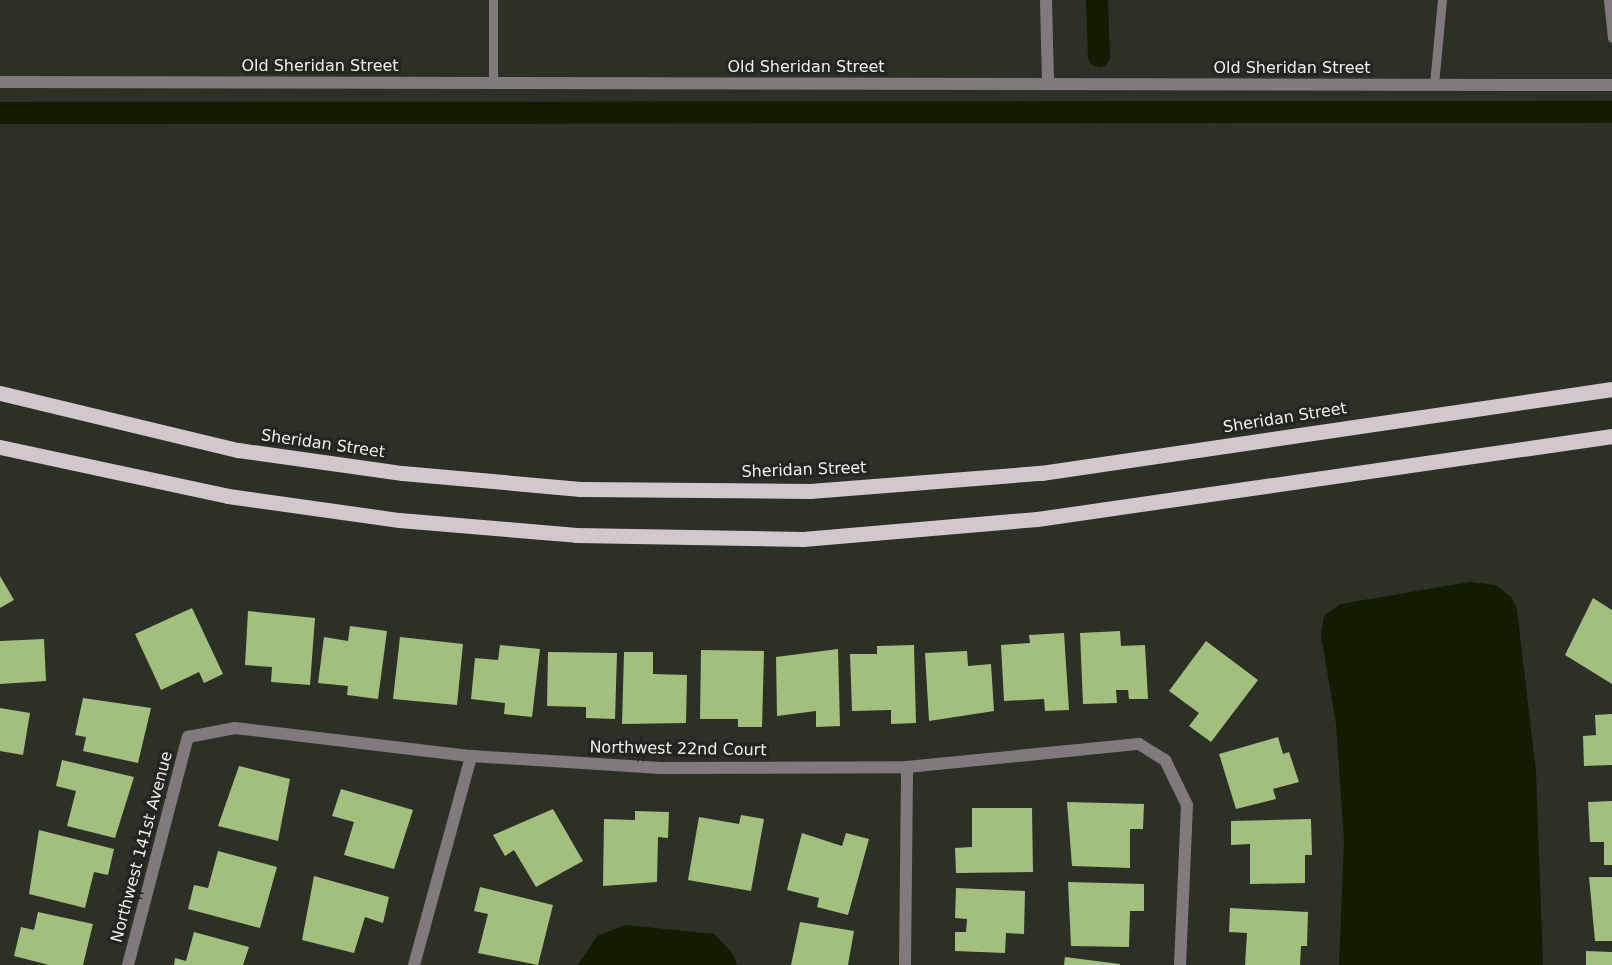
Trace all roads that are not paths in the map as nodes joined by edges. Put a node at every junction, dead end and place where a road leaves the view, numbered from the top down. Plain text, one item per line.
1 (493, 0) edge
2 (1046, 0) edge
3 (1442, 0) edge
4 (1608, 0) edge
5 (1612, 38) edge
6 (0, 82) edge
7 (493, 83) junction
8 (1048, 84) junction
9 (1434, 84) junction
10 (1612, 85) edge
11 (1612, 389) edge
12 (0, 393) edge
13 (1612, 436) edge
14 (0, 447) edge
15 (188, 737) joint
16 (471, 756) junction
17 (907, 767) junction
18 (128, 965) edge
19 (414, 965) edge
20 (905, 965) edge
21 (1180, 965) edge

1 - 7 lane
2 - 8 street
3 - 9 lane
4 - 5 lane
6 - 7 street, Old Sheridan Street
7 - 8 street, Old Sheridan Street
8 - 9 street, Old Sheridan Street
9 - 10 street, Old Sheridan Street
11 - 12 main road, Sheridan Street
13 - 14 main road
15 - 16 street, Northwest 22nd Court
15 - 18 street, Northwest 141st Avenue
16 - 17 street, Northwest 22nd Court
16 - 19 street
17 - 20 street
17 - 21 street, Northwest 22nd Court

